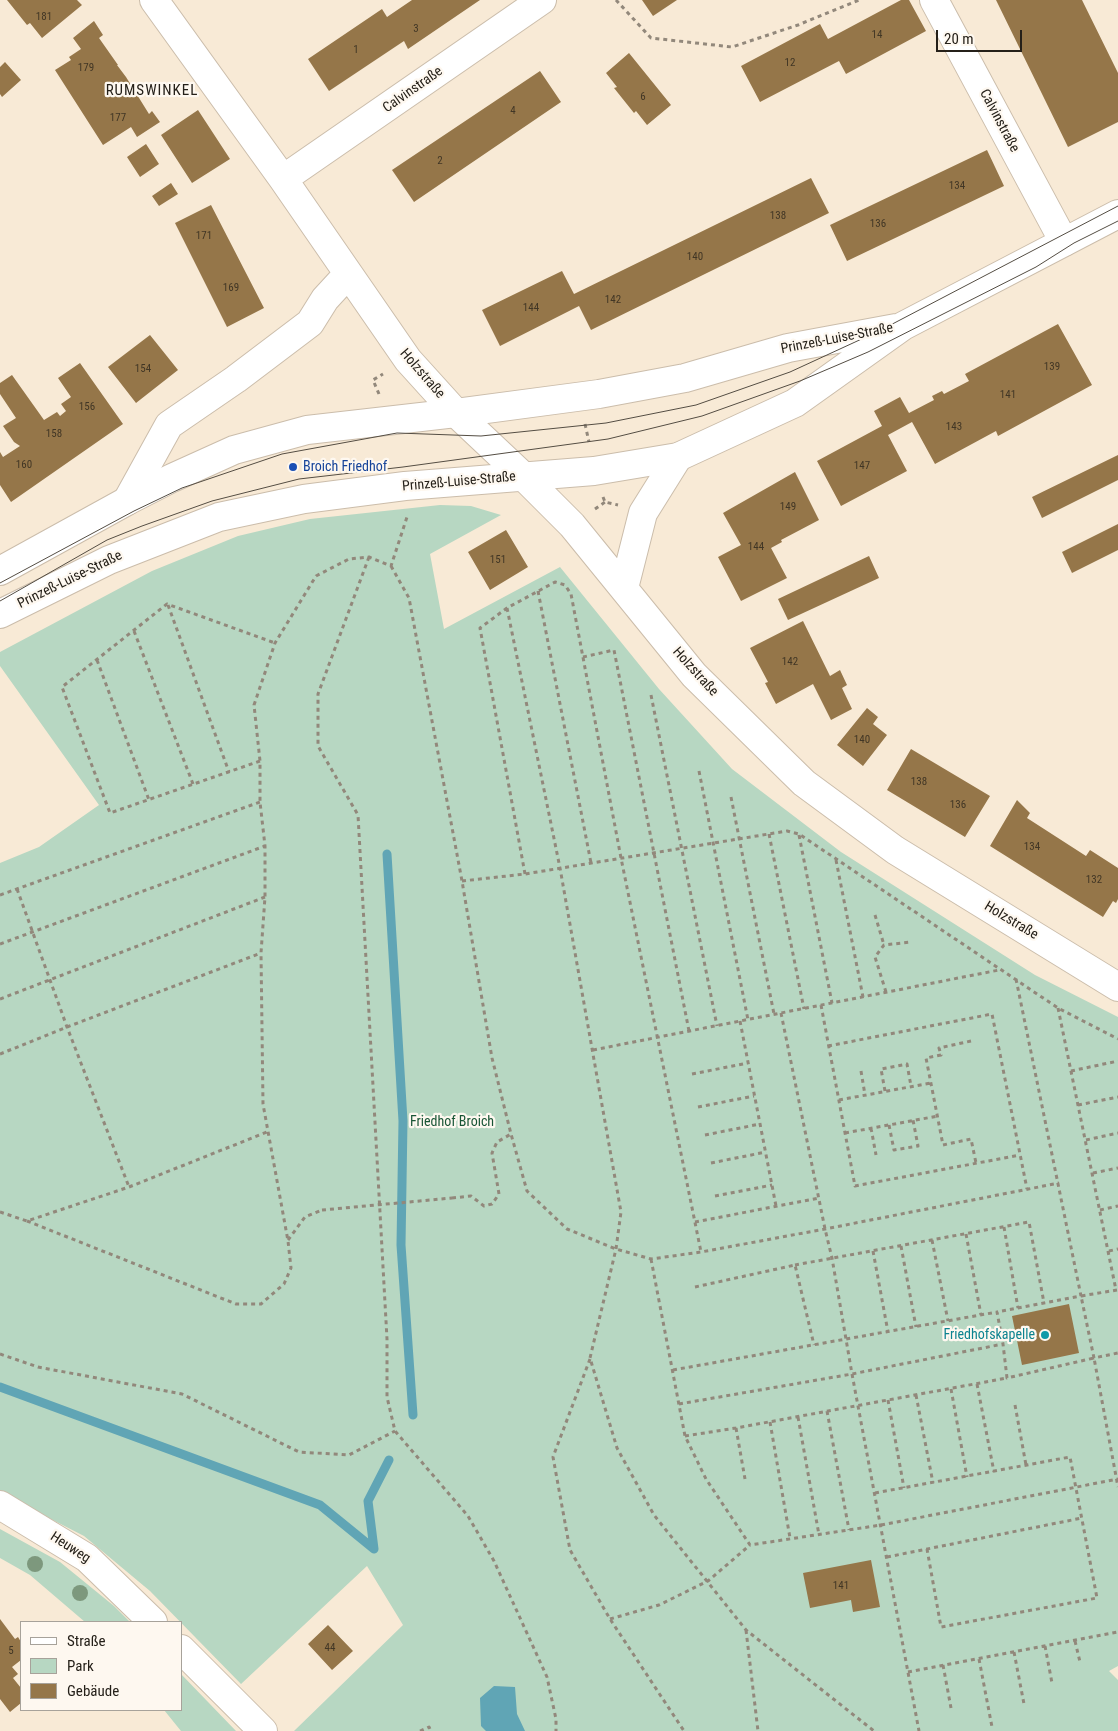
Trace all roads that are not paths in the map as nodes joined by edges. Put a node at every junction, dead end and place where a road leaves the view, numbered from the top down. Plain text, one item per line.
1 (154, 0) edge
2 (542, 0) edge
3 (934, 0) edge
4 (283, 179) junction
5 (1118, 214) edge
6 (1064, 242) junction
7 (348, 274) junction
8 (903, 326) junction
9 (456, 413) junction
10 (678, 457) junction
11 (524, 477) junction
12 (127, 501) junction
13 (0, 571) edge
14 (624, 588) junction
15 (0, 614) edge
16 (1118, 987) edge
17 (0, 1505) edge
18 (153, 1621) edge
19 (182, 1650) edge
20 (263, 1731) edge

1 - 4 street, Holzstraße
2 - 4 street, Calvinstraße
3 - 6 street, Calvinstraße
4 - 7 street, Holzstraße
5 - 6 street, Prinzeß-Luise-Straße
6 - 8 street, Prinzeß-Luise-Straße
7 - 9 street, Holzstraße
7 - 12 street
8 - 9 street, Prinzeß-Luise-Straße
8 - 10 street, Prinzeß-Luise-Straße
9 - 11 street, Holzstraße
9 - 12 street, Prinzeß-Luise-Straße
10 - 11 street, Prinzeß-Luise-Straße
10 - 14 street
11 - 14 street, Holzstraße
11 - 15 street, Prinzeß-Luise-Straße
12 - 13 street, Prinzeß-Luise-Straße
14 - 16 street, Holzstraße
17 - 18 street, Heuweg
19 - 20 street

